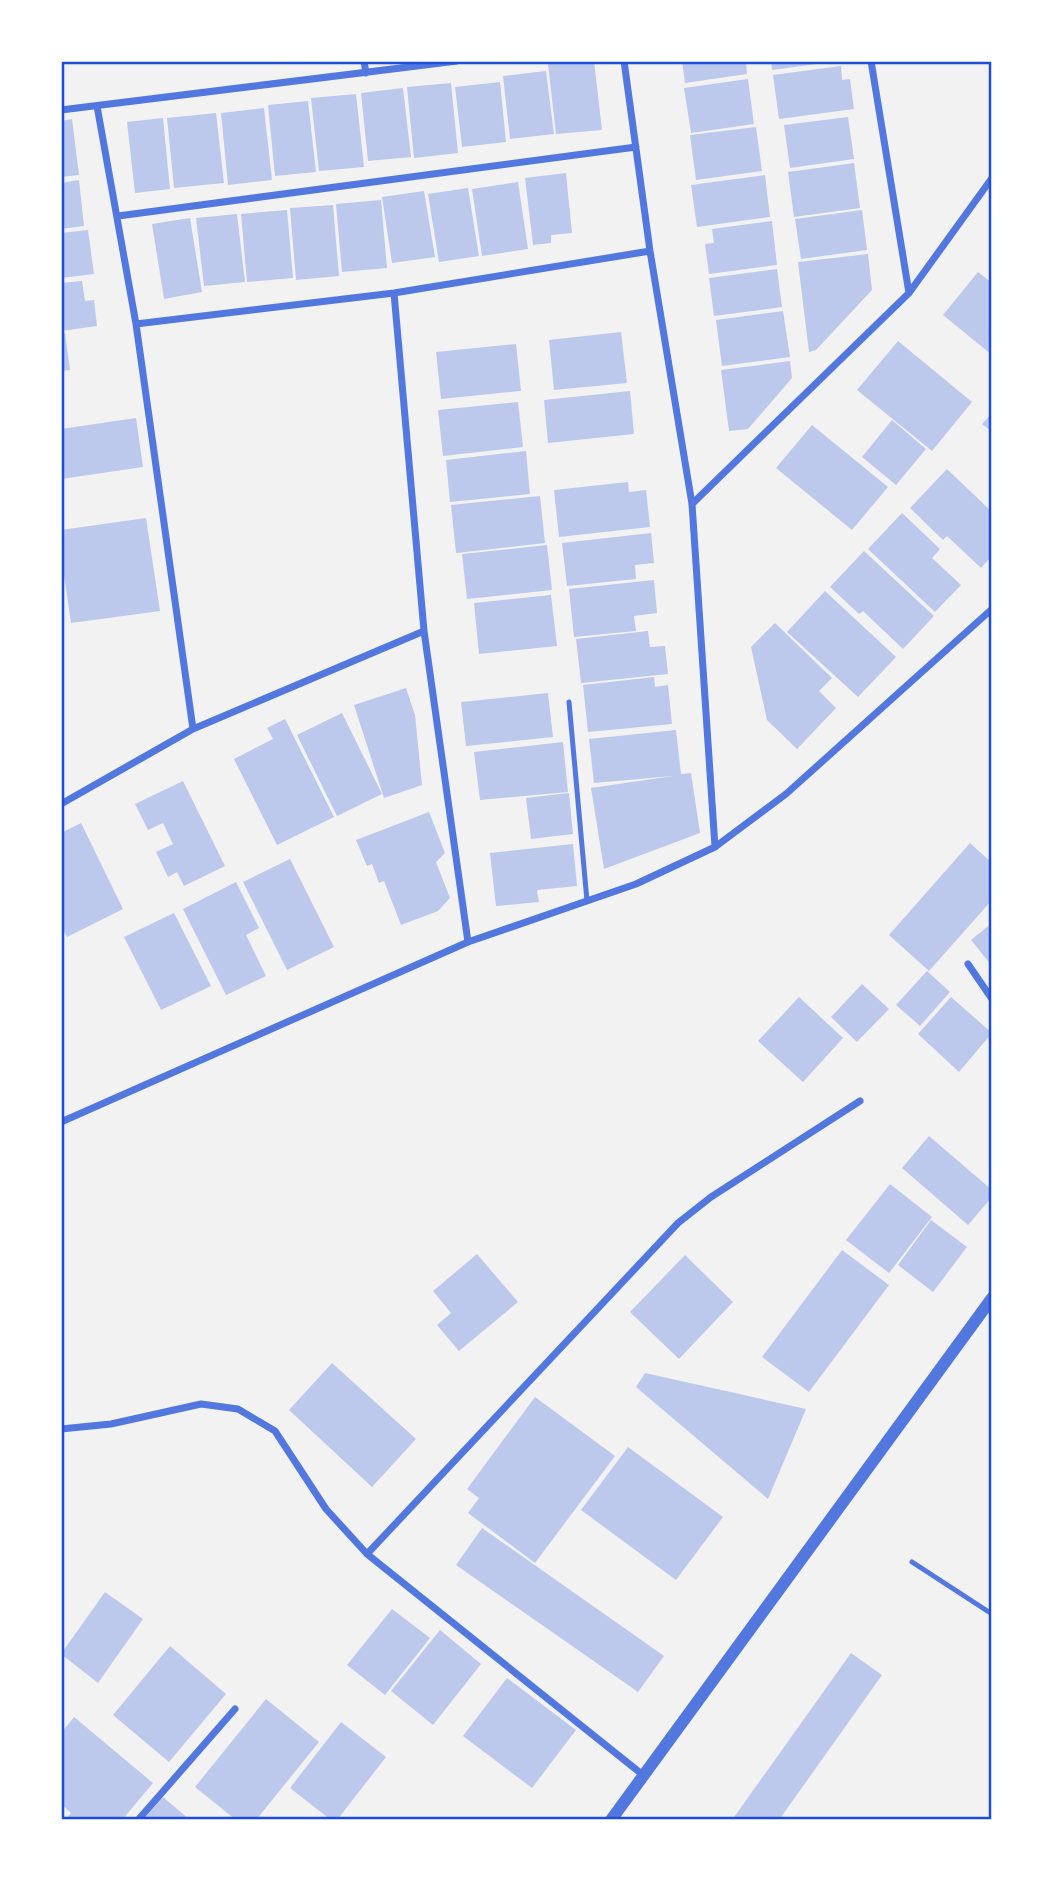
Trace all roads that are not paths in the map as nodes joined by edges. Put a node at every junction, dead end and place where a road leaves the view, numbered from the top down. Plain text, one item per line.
1 (364, 61) edge
2 (457, 61) edge
3 (624, 61) edge
4 (871, 61) edge
5 (366, 73) junction
6 (97, 106) junction
7 (61, 110) edge
8 (636, 147) junction
9 (992, 178) edge
10 (118, 216) junction
11 (650, 251) junction
12 (394, 293) junction
13 (909, 293) junction
14 (136, 324) junction
15 (692, 504) junction
16 (992, 609) edge
17 (424, 631) junction
18 (569, 702) dead end
19 (193, 729) junction
20 (61, 804) edge
21 (715, 847) junction
22 (587, 901) junction
23 (468, 942) junction
24 (968, 964) dead end
25 (992, 999) edge
26 (860, 1101) dead end
27 (61, 1122) edge
28 (992, 1298) edge
29 (61, 1429) edge
30 (367, 1555) junction
31 (912, 1563) dead end
32 (992, 1614) edge
33 (235, 1709) dead end
34 (643, 1775) junction
35 (138, 1820) edge
36 (611, 1820) edge

1 - 5 street
2 - 5 street
3 - 8 street
4 - 13 street
5 - 6 street
6 - 7 street
6 - 10 street
8 - 10 street
8 - 11 street
9 - 13 street
10 - 14 street
11 - 12 street
11 - 15 street
12 - 14 street
12 - 17 street
13 - 15 street
14 - 19 street
15 - 21 street
16 - 21 street
17 - 19 street
17 - 23 street
18 - 22 lane
19 - 20 street
21 - 22 street
22 - 23 street
23 - 27 street
24 - 25 street
26 - 30 street
28 - 34 street
29 - 30 street
30 - 34 street
31 - 32 lane
33 - 35 street
34 - 36 street

